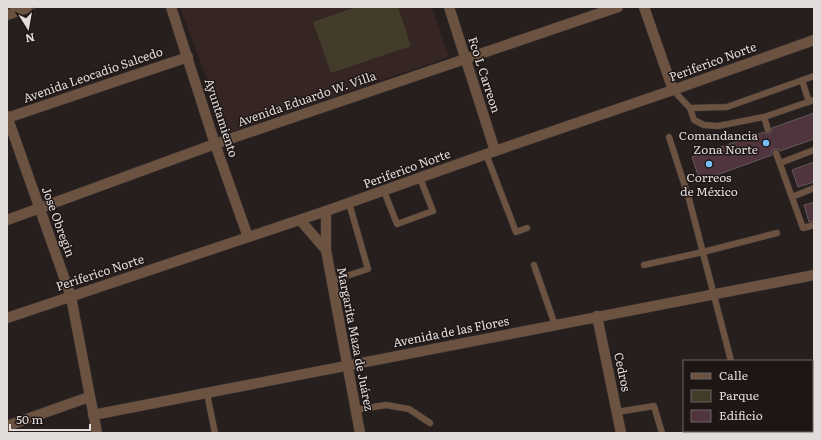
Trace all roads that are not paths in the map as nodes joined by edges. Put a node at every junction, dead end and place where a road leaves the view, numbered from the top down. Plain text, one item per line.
1 (30, 7) edge
2 (171, 7) edge
3 (449, 7) edge
4 (618, 7) edge
5 (644, 7) edge
6 (7, 15) edge
7 (814, 40) edge
8 (188, 57) junction
9 (465, 58) junction
10 (814, 76) edge
11 (802, 80) junction
12 (674, 90) junction
13 (812, 101) edge
14 (690, 108) junction
15 (764, 117) junction
16 (7, 118) edge
17 (768, 130) dead end
18 (668, 137) dead end
19 (215, 144) junction
20 (814, 150) edge
21 (491, 152) junction
22 (776, 153) dead end
23 (780, 163) junction
24 (420, 178) junction
25 (814, 188) edge
26 (384, 190) junction
27 (792, 197) junction
28 (350, 203) junction
29 (40, 209) junction
30 (326, 211) junction
31 (7, 220) edge
32 (300, 220) junction
33 (814, 225) edge
34 (527, 228) dead end
35 (777, 233) dead end
36 (248, 237) junction
37 (326, 250) junction
38 (703, 252) junction
39 (644, 265) dead end
40 (534, 266) dead end
41 (814, 275) edge
42 (331, 281) junction
43 (715, 294) junction
44 (71, 297) junction
45 (597, 316) junction
46 (7, 318) edge
47 (555, 325) junction
48 (731, 360) edge
49 (347, 366) junction
50 (207, 394) junction
51 (89, 397) junction
52 (355, 410) junction
53 (617, 412) junction
54 (93, 415) junction
55 (430, 423) dead end
56 (7, 426) edge
57 (97, 433) edge
58 (215, 433) edge
59 (360, 433) edge
60 (621, 433) edge
61 (662, 433) edge

1 - 6 street
2 - 8 street, Ayuntamiento
3 - 9 street, Fco L Carreon
4 - 9 street, Avenida Eduardo W. Villa
5 - 12 street
7 - 12 street, Periferico Norte
8 - 16 street, Avenida Leocadio Salcedo
8 - 19 street, Ayuntamiento
9 - 19 street, Avenida Eduardo W. Villa
9 - 21 street, Fco L Carreon
10 - 11 lane
11 - 13 lane
11 - 14 lane
12 - 14 lane
12 - 21 street, Periferico Norte
13 - 15 lane
14 - 15 lane
15 - 17 lane
16 - 29 street, Jose Obregin
18 - 38 lane
19 - 29 street, Avenida Eduardo W. Villa
19 - 36 street, Ayuntamiento
20 - 23 lane
21 - 24 street, Periferico Norte
21 - 34 lane
22 - 23 lane
23 - 27 lane
24 - 26 street, Periferico Norte
24 - 26 lane
25 - 27 lane
26 - 28 street, Periferico Norte
27 - 33 lane
28 - 30 street, Periferico Norte
28 - 42 lane
29 - 31 street, Avenida Eduardo W. Villa
29 - 44 street, Jose Obregin
30 - 32 street, Periferico Norte
30 - 37 street, Margarita Maza de Juárez
32 - 36 street, Periferico Norte
32 - 37 street
35 - 38 lane
36 - 44 street, Periferico Norte
37 - 42 street, Margarita Maza de Juárez
38 - 39 lane
38 - 43 lane
40 - 47 lane
41 - 43 street, Avenida de las Flores
42 - 49 street, Margarita Maza de Juárez
43 - 45 street, Avenida de las Flores
43 - 48 lane
44 - 46 street, Periferico Norte
44 - 51 street, Jose Obregin
45 - 47 street, Avenida de las Flores
45 - 53 street, Cedros
47 - 49 street, Avenida de las Flores
49 - 50 street, Avenida de las Flores
49 - 52 street, Margarita Maza de Juárez
50 - 54 street, Avenida de las Flores
50 - 58 lane
51 - 54 street, Jose Obregin
51 - 56 street
52 - 55 lane
52 - 59 street, Margarita Maza de Juárez
53 - 60 street, Cedros
53 - 61 lane
54 - 57 street, Jose Obregin

